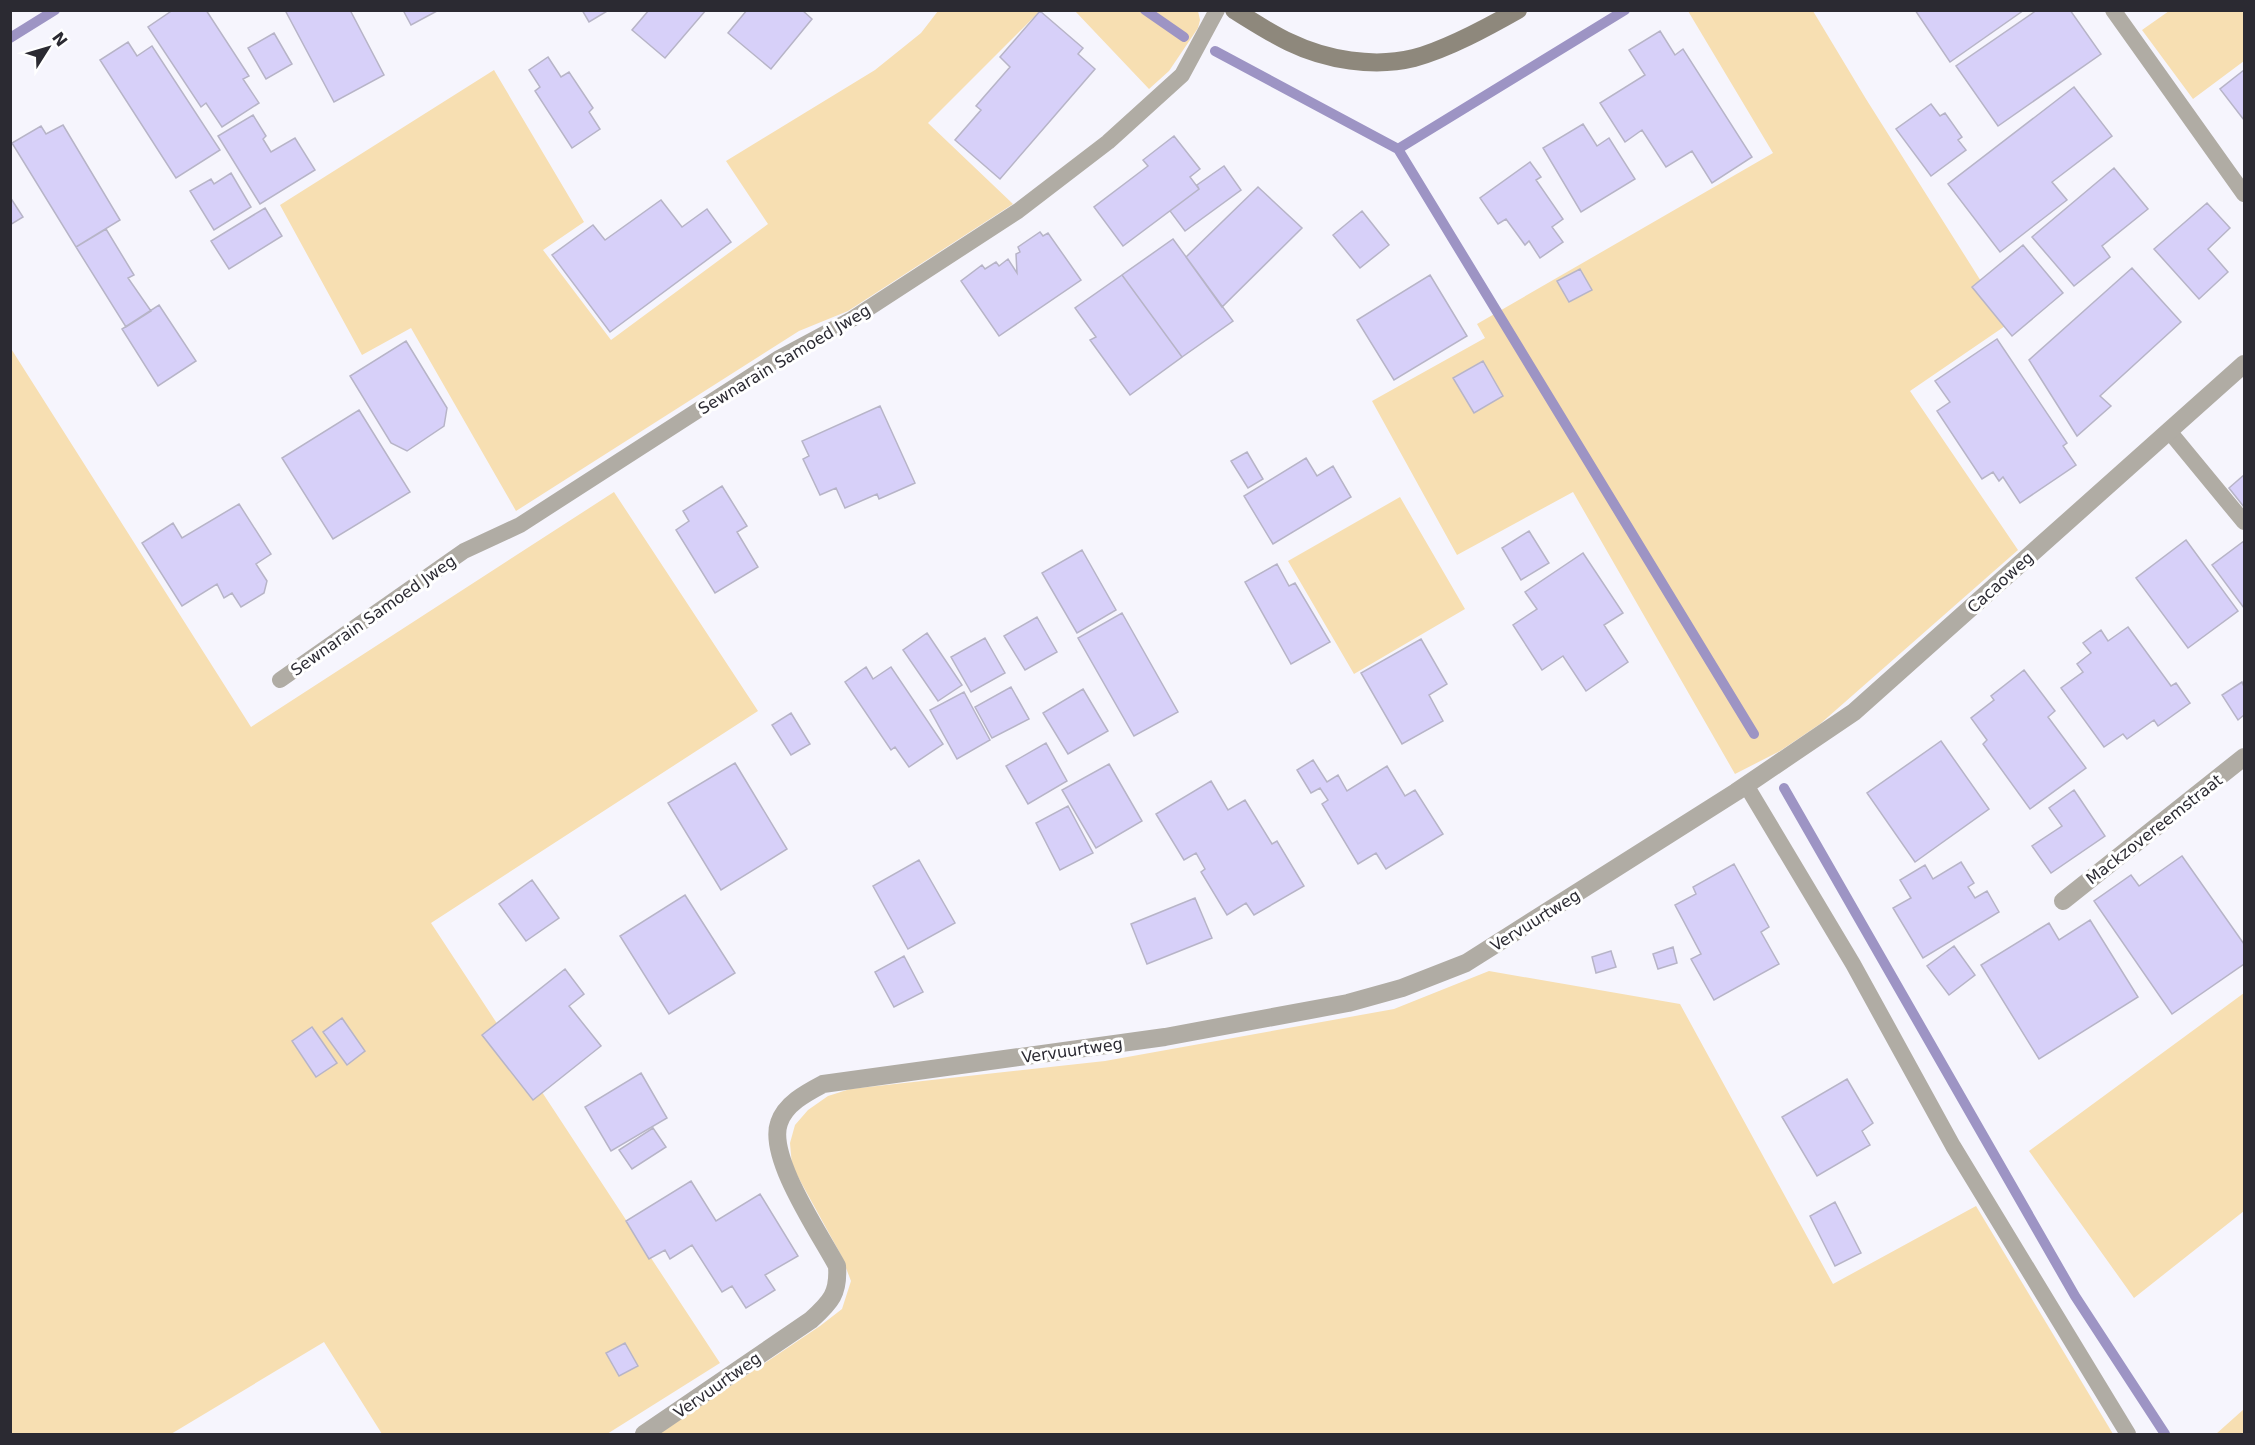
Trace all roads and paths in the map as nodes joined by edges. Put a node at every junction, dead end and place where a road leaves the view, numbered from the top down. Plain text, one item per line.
1 (1216, 10) edge
2 (1234, 10) edge
3 (1518, 10) edge
4 (2113, 10) edge
5 (2244, 194) edge
6 (2244, 364) edge
7 (2169, 431) junction
8 (2244, 522) edge
9 (280, 680) dead end
10 (2244, 757) edge
11 (1746, 785) junction
12 (2063, 901) dead end
13 (644, 1434) edge
14 (2128, 1434) edge

1 - 9 lane, Sewnarain Samoed Jweg
2 - 3 street
4 - 5 lane
6 - 7 street, Cacaoweg
7 - 8 lane
7 - 11 street, Cacaoweg
10 - 12 street, Mackzovereemstraat
11 - 13 street, Vervuurtweg
11 - 14 lane

